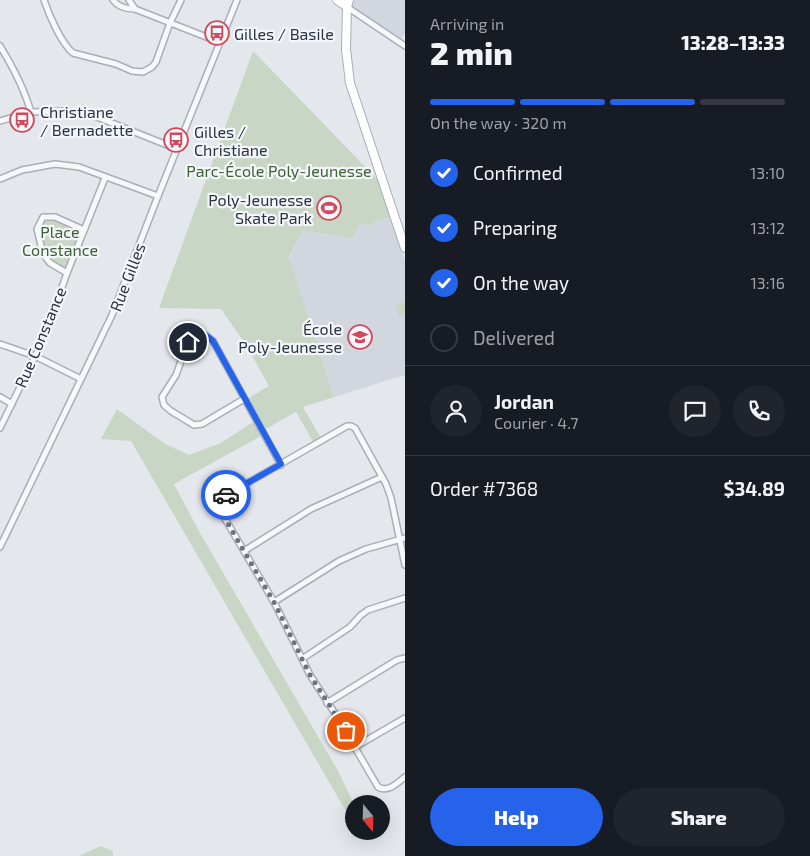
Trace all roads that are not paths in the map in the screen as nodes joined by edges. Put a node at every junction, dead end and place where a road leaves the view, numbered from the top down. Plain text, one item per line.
1 (44, 0) edge
2 (113, 0) edge
3 (129, 0) edge
4 (180, 0) edge
5 (237, 0) edge
6 (338, 0) edge
7 (348, 4) edge
8 (135, 9) junction
9 (170, 23) junction
10 (219, 42) junction
11 (0, 46) edge
12 (405, 46) edge
13 (31, 112) junction
14 (0, 121) edge
15 (177, 149) junction
16 (105, 178) junction
17 (0, 179) edge
18 (158, 196) junction
19 (84, 230) junction
20 (405, 248) edge
21 (67, 273) junction
22 (0, 344) edge
23 (35, 356) junction
24 (81, 379) junction
25 (0, 397) edge
26 (244, 398) junction
27 (12, 404) junction
28 (0, 428) edge
29 (281, 464) junction
30 (382, 477) junction
31 (402, 539) edge
32 (0, 547) edge
33 (244, 551) junction
34 (405, 565) edge
35 (405, 598) edge
36 (274, 602) junction
37 (405, 658) edge
38 (302, 659) junction
39 (327, 703) junction
40 (405, 718) edge
41 (356, 747) junction
42 (405, 778) edge

1 - 9 street
2 - 8 street
3 - 8 street
4 - 9 street
5 - 10 street, Rue Gilles
6 - 7 street
7 - 12 street
7 - 20 street
8 - 9 street
9 - 10 street
10 - 15 street, Rue Gilles
11 - 13 street
13 - 14 street
13 - 15 street
15 - 18 street, Rue Gilles
16 - 17 street
16 - 18 street
16 - 19 street, Rue Constance
18 - 24 street, Rue Gilles
19 - 21 street, Rue Constance
19 - 21 street, Rue Constance
21 - 23 street, Rue Constance
22 - 23 street
23 - 24 street
23 - 27 street, Rue Constance
24 - 32 street, Rue Gilles
25 - 27 street
26 - 26 street
26 - 29 street
27 - 28 street, Rue Constance
29 - 30 street
29 - 33 street
30 - 31 street
30 - 33 street
31 - 34 street
31 - 36 street
33 - 36 street
35 - 38 street
36 - 38 street
37 - 39 street
38 - 39 street
39 - 41 street
40 - 41 street
41 - 42 street

